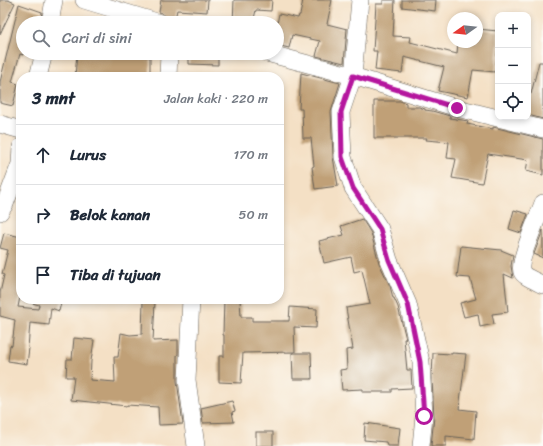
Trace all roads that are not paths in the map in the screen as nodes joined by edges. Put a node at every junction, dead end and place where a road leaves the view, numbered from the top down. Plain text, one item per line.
1 (54, 0) edge
2 (84, 0) edge
3 (360, 0) edge
4 (51, 16) edge
5 (137, 16) edge
6 (284, 58) edge
7 (42, 60) edge
8 (169, 60) edge
9 (39, 72) edge
10 (168, 72) edge
11 (353, 76) junction
12 (0, 124) edge
13 (16, 129) edge
14 (543, 129) edge
15 (16, 180) edge
16 (543, 203) edge
17 (9, 207) edge
18 (543, 285) edge
19 (191, 304) edge
20 (196, 446) edge
21 (421, 446) edge

1 - 4 street
2 - 5 street
3 - 11 street
6 - 11 street
7 - 9 street
8 - 10 street
11 - 14 street
11 - 21 street
12 - 13 street
15 - 17 street
16 - 18 street
19 - 20 street

